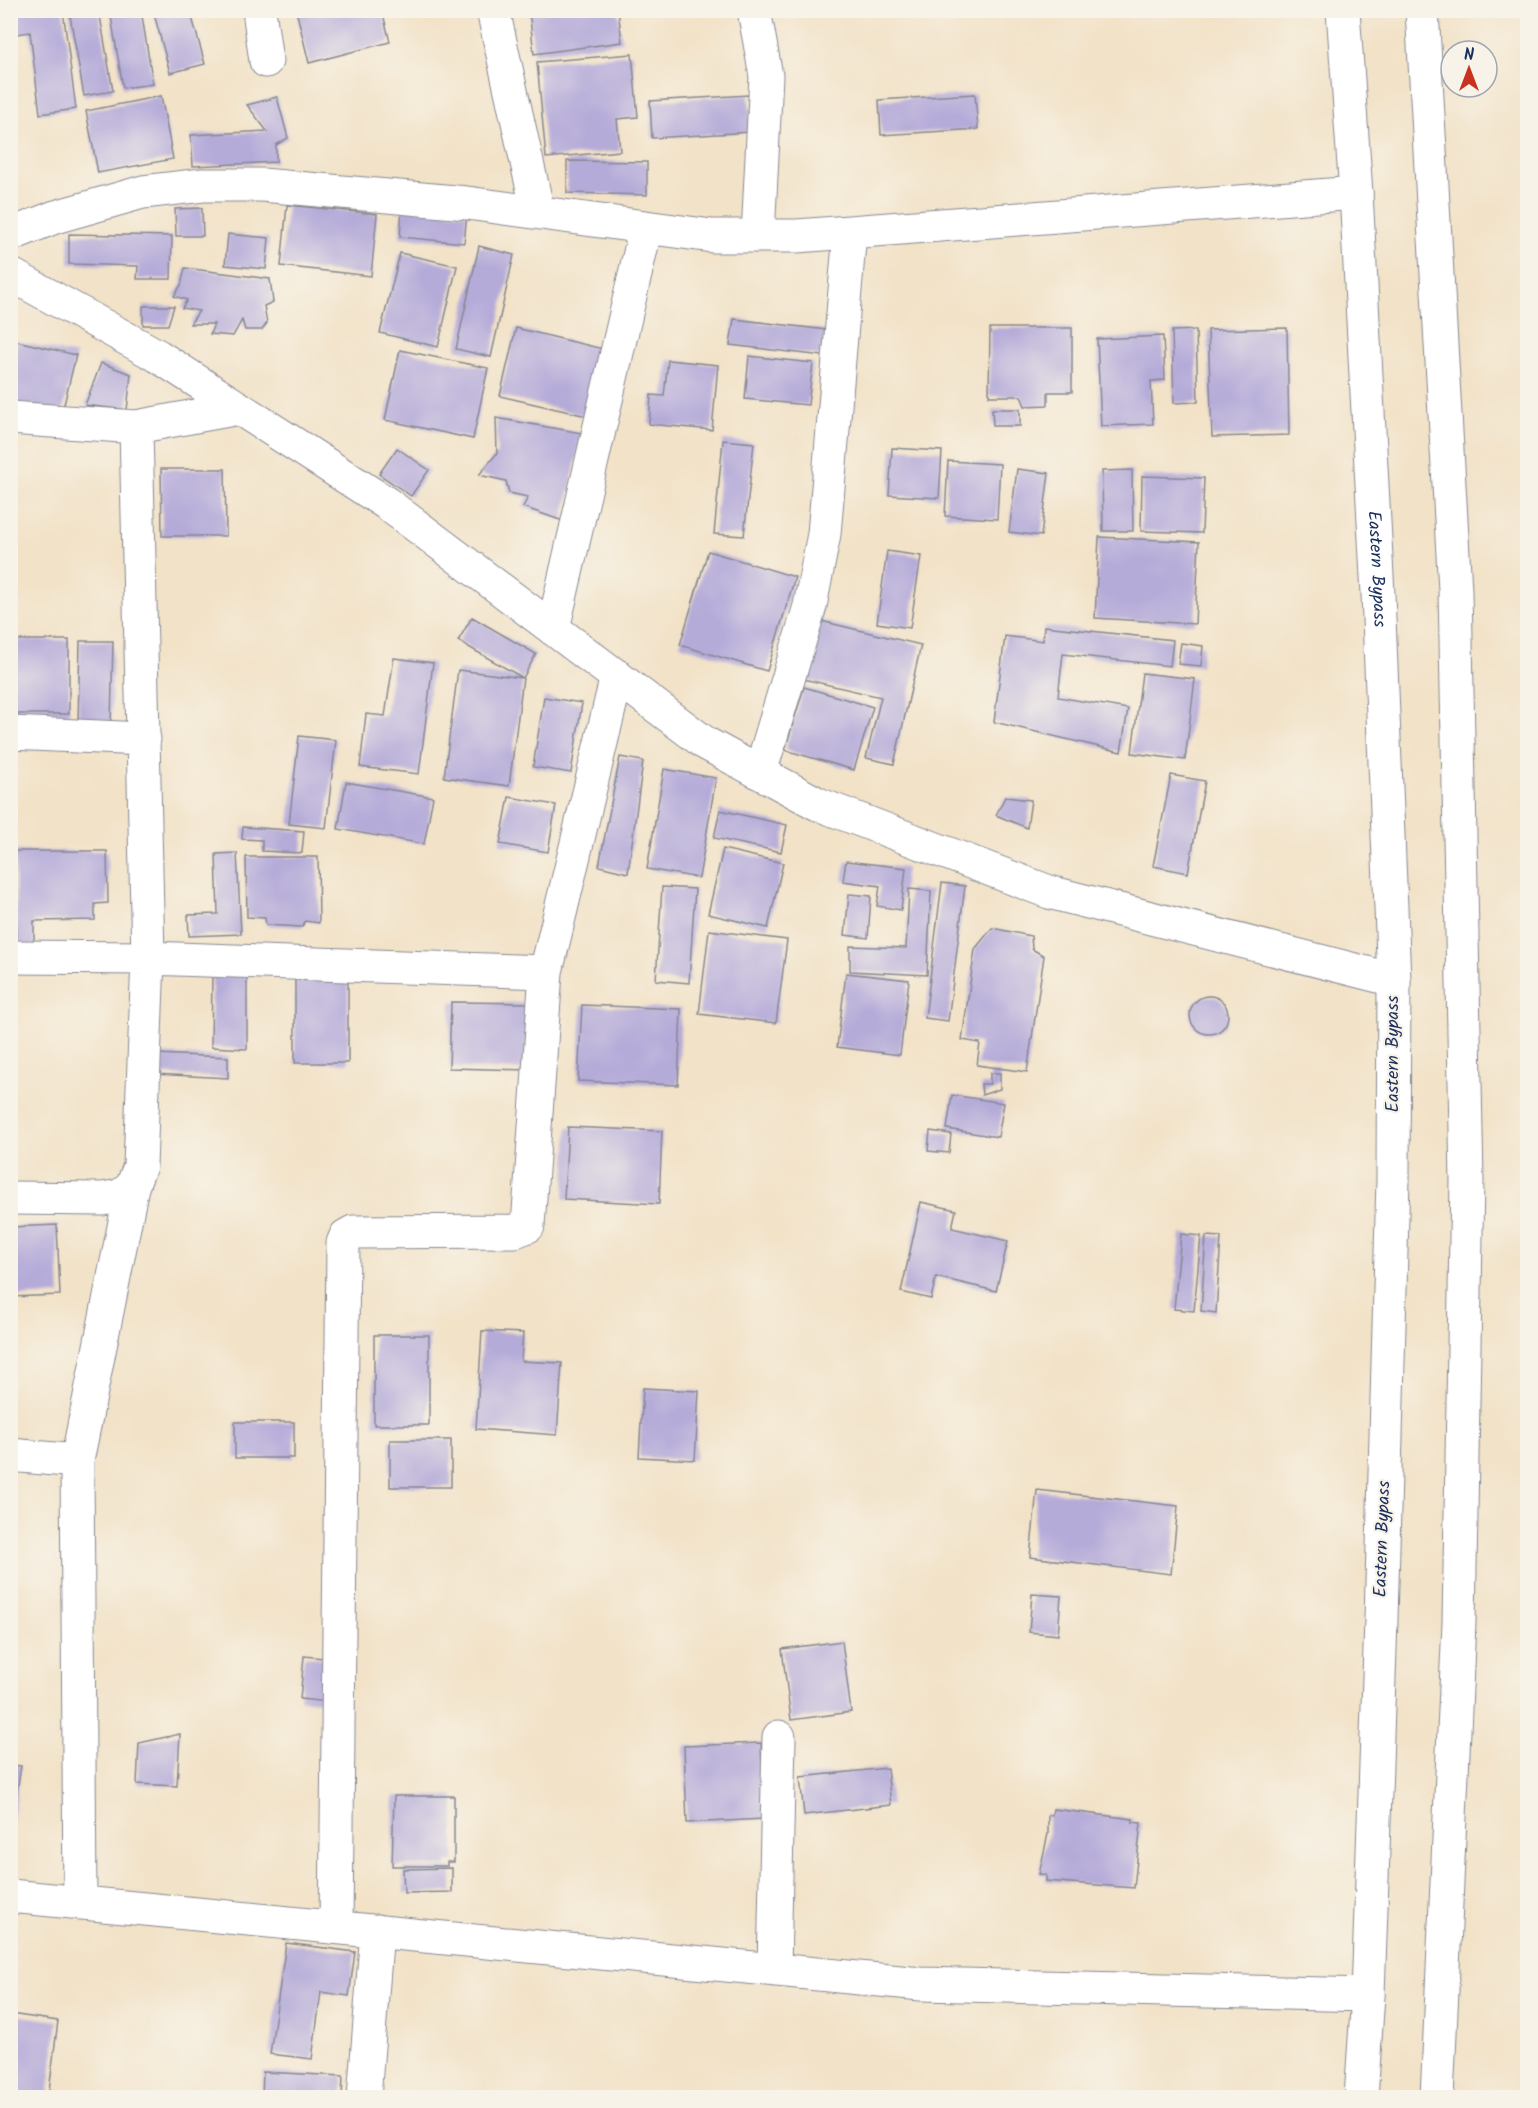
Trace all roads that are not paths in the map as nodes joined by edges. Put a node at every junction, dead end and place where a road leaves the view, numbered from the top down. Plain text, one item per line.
1 (259, 10) edge
2 (493, 10) edge
3 (754, 10) edge
4 (1343, 10) edge
5 (1422, 10) edge
6 (266, 61) dead end
7 (1356, 193) junction
8 (538, 212) junction
9 (646, 227) junction
10 (850, 232) junction
11 (10, 235) edge
12 (758, 236) junction
13 (10, 274) edge
14 (239, 408) junction
15 (10, 418) edge
16 (136, 427) junction
17 (553, 629) junction
18 (617, 676) junction
19 (10, 733) edge
20 (144, 739) junction
21 (760, 773) junction
22 (10, 957) edge
23 (148, 958) junction
24 (546, 972) junction
25 (1394, 980) junction
26 (132, 1187) junction
27 (10, 1198) edge
28 (10, 1455) edge
29 (77, 1461) junction
30 (778, 1737) dead end
31 (10, 1896) edge
32 (80, 1903) junction
33 (336, 1927) junction
34 (377, 1931) junction
35 (774, 1970) junction
36 (1368, 1995) junction
37 (364, 2097) edge
38 (1361, 2097) edge
39 (1437, 2097) edge

1 - 6 street
2 - 8 street
3 - 12 street
4 - 7 street, Eastern Bypass
5 - 39 street
7 - 10 street
7 - 25 street, Eastern Bypass
8 - 9 street
8 - 11 street
9 - 12 street
9 - 17 street
10 - 12 street
10 - 21 street
13 - 14 street
14 - 16 street
14 - 17 street
15 - 16 street
16 - 20 street
17 - 18 street
18 - 21 street
18 - 24 street
19 - 20 street
20 - 23 street
21 - 25 street
22 - 23 street
23 - 24 street
23 - 26 street
24 - 33 street
25 - 36 street, Eastern Bypass
26 - 27 street
26 - 29 street
28 - 29 street
29 - 32 street
30 - 35 street
31 - 32 street
32 - 33 street
33 - 34 street
34 - 35 street
34 - 37 street
35 - 36 street
36 - 38 street, Eastern Bypass

